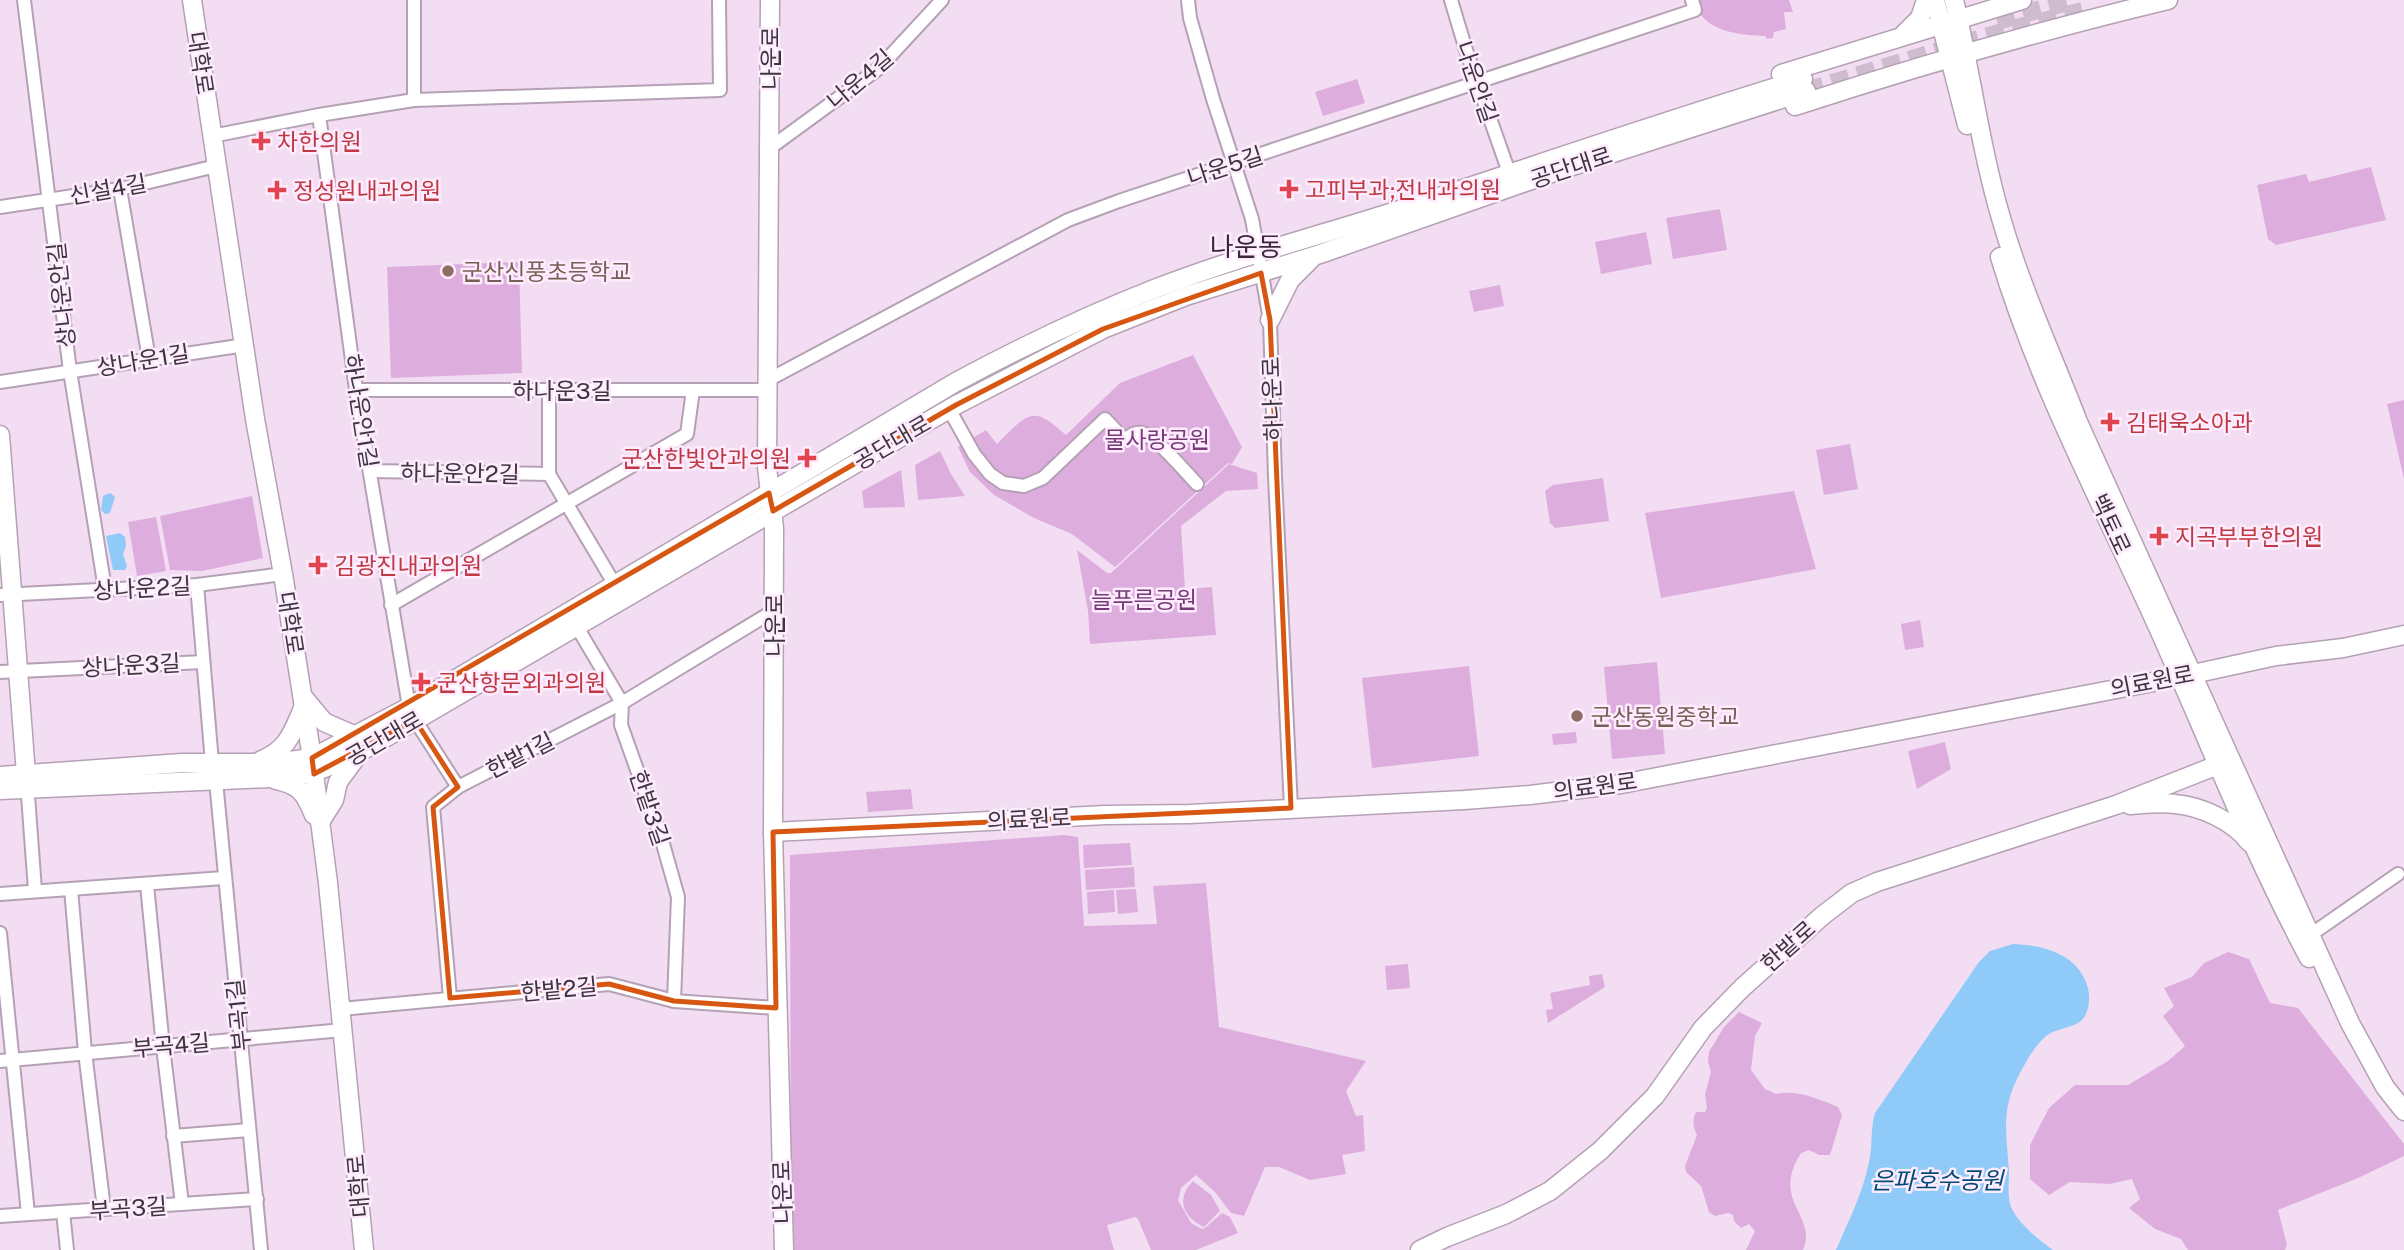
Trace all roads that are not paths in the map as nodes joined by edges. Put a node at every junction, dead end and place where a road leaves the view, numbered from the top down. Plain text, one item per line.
1 (24, 0) edge
2 (192, 0) edge
3 (414, 0) edge
4 (719, 0) edge
5 (770, 0) edge
6 (942, 0) edge
7 (1188, 0) edge
8 (1451, 0) edge
9 (1692, 0) edge
10 (1926, 0) edge
11 (1935, 0) edge
12 (1954, 0) edge
13 (1986, 0) edge
14 (2001, 0) tunnel mouth
15 (2022, 0) edge
16 (2125, 0) edge
17 (2168, 0) edge
18 (2086, 10) tunnel mouth
19 (1950, 22) junction
20 (1897, 39) junction
21 (1957, 55) junction
22 (1904, 71) junction
23 (1477, 82) junction
24 (414, 100) junction
25 (319, 115) junction
26 (1966, 118) junction
27 (212, 136) junction
28 (770, 148) junction
29 (1234, 163) junction
30 (1506, 164) junction
31 (216, 166) junction
32 (120, 189) junction
33 (51, 199) junction
34 (0, 207) edge
35 (1348, 226) junction
36 (1258, 253) junction
37 (1320, 254) junction
38 (1261, 273) junction
39 (1270, 320) junction
40 (245, 345) junction
41 (149, 359) junction
42 (70, 372) junction
43 (0, 382) edge
44 (767, 385) junction
45 (356, 390) junction
46 (549, 390) junction
47 (694, 390) junction
48 (949, 409) junction
49 (0, 435) edge
50 (370, 471) junction
51 (549, 474) junction
52 (1197, 484) dead end
53 (771, 502) junction
54 (567, 504) junction
55 (283, 573) junction
56 (615, 585) junction
57 (197, 586) junction
58 (105, 589) junction
59 (5, 595) edge
60 (391, 605) junction
61 (775, 610) junction
62 (577, 627) junction
63 (2404, 635) edge
64 (203, 662) junction
65 (8, 671) edge
66 (2186, 675) junction
67 (303, 701) junction
68 (622, 703) junction
69 (412, 714) junction
70 (360, 743) junction
71 (2224, 762) junction
72 (256, 763) junction
73 (313, 766) junction
74 (214, 772) junction
75 (0, 776) edge
76 (269, 778) junction
77 (27, 781) junction
78 (458, 787) junction
79 (0, 790) edge
80 (2116, 805) junction
81 (1291, 808) junction
82 (321, 827) junction
83 (773, 832) junction
84 (2260, 857) junction
85 (2398, 874) dead end
86 (225, 878) junction
87 (147, 885) junction
88 (35, 890) junction
89 (71, 890) junction
90 (0, 894) edge
91 (0, 933) edge
92 (2305, 938) junction
93 (450, 998) junction
94 (674, 1001) junction
95 (776, 1008) junction
96 (341, 1009) junction
97 (343, 1030) junction
98 (240, 1039) junction
99 (163, 1047) junction
100 (85, 1052) junction
101 (6, 1060) edge
102 (2404, 1111) edge
103 (249, 1130) junction
104 (173, 1136) junction
105 (257, 1199) junction
106 (182, 1204) junction
107 (104, 1209) junction
108 (63, 1212) junction
109 (28, 1214) junction
110 (0, 1216) edge
111 (67, 1250) edge
112 (261, 1250) edge
113 (364, 1250) edge
114 (784, 1250) edge
115 (1420, 1250) edge

1 - 33 street, 상나운안길
2 - 27 street, 대학로
3 - 24 street
4 - 24 street
5 - 28 street, 나운로
6 - 28 street, 나운4길
7 - 29 street, 하나운로
8 - 23 street, 나운안길
9 - 23 street, 나운5길
10 - 20 street
11 - 19 street, 백토로
12 - 19 street, 백토로
13 - 14 street
15 - 19 street
16 - 18 street
17 - 21 street
19 - 20 street
19 - 21 street, 백토로
20 - 30 street
21 - 22 street
21 - 26 street, 백토로
21 - 66 street, 백토로
22 - 26 street
22 - 37 street
23 - 29 street, 나운5길
23 - 30 street, 나운안길
24 - 25 street
25 - 27 street
25 - 45 street, 하나운안1길
26 - 66 street, 백토로
27 - 31 street, 대학로
28 - 44 street, 나운로
29 - 36 street, 하나운로
29 - 44 street, 나운5길
30 - 35 street
31 - 32 street, 신설4길
31 - 40 street, 대학로
32 - 33 street, 신설4길
32 - 41 street
33 - 34 street, 신설4길
33 - 42 street, 상나운안길
35 - 36 street, 공단대로
35 - 37 street, 공단대로
36 - 38 street, 하나운로
36 - 53 street, 공단대로
37 - 38 street, 공단대로
37 - 39 street
38 - 39 street, 하나운로
38 - 48 street, 공단대로
39 - 81 street, 하나운로
40 - 41 street, 상나운1길
40 - 55 street, 대학로
41 - 42 street, 상나운1길
42 - 43 street, 상나운1길
42 - 58 street, 상나운안길
44 - 47 street, 하나운3길
44 - 53 street, 나운로
45 - 46 street, 하나운3길
45 - 50 street, 하나운안1길
46 - 47 street, 하나운3길
46 - 51 street, 하나운안2길
47 - 54 street
48 - 52 street
48 - 53 street, 공단대로
49 - 59 street
50 - 51 street, 하나운안2길
50 - 60 street, 하나운안1길
51 - 54 street, 하나운안2길
53 - 56 street, 공단대로
53 - 61 street, 나운로
53 - 62 street, 공단대로
54 - 56 street, 하나운안2길
54 - 60 street
55 - 57 street, 상나운2길
55 - 67 street, 대학로
56 - 69 street, 공단대로
57 - 58 street, 상나운2길
57 - 64 street
58 - 59 street, 상나운2길
59 - 65 street
60 - 69 street, 하나운안1길
61 - 68 street, 한밭1길
61 - 83 street, 나운로
62 - 68 street, 한밭3길
62 - 69 street, 공단대로
63 - 66 street, 의료원로
64 - 65 street, 상나운3길
64 - 74 street, 상나운3길
65 - 77 street
66 - 71 street, 백토로
66 - 81 street, 의료원로
67 - 70 street
67 - 72 street
67 - 73 street, 대학로
68 - 78 street, 한밭1길
68 - 94 street, 한밭3길
69 - 70 street, 공단대로
69 - 78 street
70 - 73 street, 공단대로
70 - 82 street
71 - 80 street, 한밭로
71 - 84 street, 백토로
71 - 92 street, 백토로
72 - 73 street, 공단대로
72 - 74 street, 공단대로
73 - 76 street, 공단대로
73 - 82 street, 대학로
74 - 76 street, 공단대로
74 - 77 street, 공단대로
74 - 86 street, 부곡1길
75 - 77 street, 공단대로
76 - 82 street
77 - 79 street, 공단대로
77 - 88 street
78 - 93 street, 한밭1길
80 - 84 street
80 - 115 street, 한밭로
81 - 83 street, 의료원로
82 - 96 street, 대학로
83 - 95 street, 나운로
84 - 92 street, 백토로
85 - 92 street
86 - 87 street
86 - 98 street, 부곡1길
87 - 89 street
87 - 99 street
88 - 89 street
88 - 90 street
89 - 100 street
91 - 101 street
92 - 102 street, 백토로
93 - 94 street, 한밭2길
93 - 96 street, 한밭2길
94 - 95 street, 한밭2길
95 - 114 street, 나운로
96 - 97 street, 대학로
97 - 98 street, 부곡4길
97 - 113 street, 대학로
98 - 99 street, 부곡4길
98 - 103 street, 부곡1길
99 - 100 street, 부곡4길
99 - 104 street
100 - 101 street, 부곡4길
100 - 107 street
101 - 109 street
103 - 104 street
103 - 105 street, 부곡1길
104 - 106 street
105 - 106 street, 부곡3길
105 - 112 street, 부곡1길
106 - 107 street, 부곡3길
107 - 108 street, 부곡3길
108 - 109 street, 부곡3길
108 - 111 street
109 - 110 street, 부곡3길

